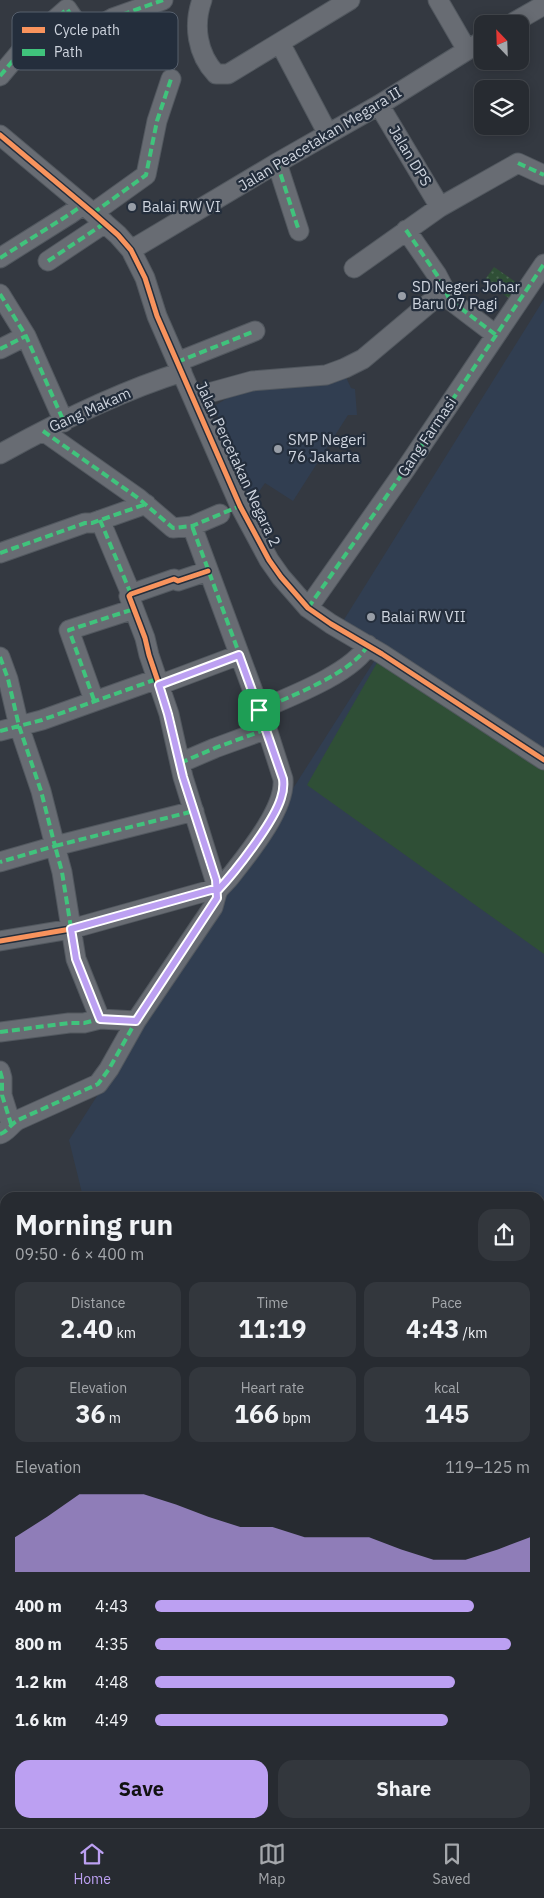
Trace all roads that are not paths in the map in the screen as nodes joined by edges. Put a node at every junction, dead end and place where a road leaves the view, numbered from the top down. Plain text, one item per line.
1 (164, 0) edge
2 (202, 0) edge
3 (350, 0) edge
4 (438, 0) edge
5 (544, 5) edge
6 (130, 12) edge
7 (527, 15) edge
8 (280, 43) junction
9 (474, 45) edge
10 (474, 47) edge
11 (12, 62) edge
12 (0, 76) edge
13 (171, 79) dead end
14 (379, 105) junction
15 (328, 134) junction
16 (0, 136) edge
17 (277, 163) junction
18 (544, 175) edge
19 (440, 207) junction
20 (94, 214) junction
21 (406, 230) junction
22 (299, 231) dead end
23 (131, 250) junction
24 (0, 258) edge
25 (48, 261) dead end
26 (544, 264) edge
27 (354, 268) dead end
28 (444, 290) junction
29 (0, 294) edge
30 (255, 331) dead end
31 (496, 335) junction
32 (26, 336) junction
33 (0, 349) edge
34 (180, 367) junction
35 (194, 397) junction
36 (64, 422) junction
37 (43, 431) junction
38 (0, 454) edge
39 (146, 504) junction
40 (220, 514) dead end
41 (100, 520) junction
42 (192, 526) junction
43 (0, 553) edge
44 (208, 571) junction
45 (133, 602) junction
46 (308, 608) junction
47 (368, 645) junction
48 (239, 655) junction
49 (0, 657) edge
50 (158, 682) junction
51 (94, 700) junction
52 (259, 710) junction
53 (19, 726) junction
54 (267, 729) junction
55 (0, 731) edge
56 (544, 760) edge
57 (180, 763) junction
58 (194, 811) junction
59 (54, 846) junction
60 (0, 862) edge
61 (218, 890) junction
62 (71, 929) junction
63 (0, 941) edge
64 (100, 1019) junction
65 (136, 1021) junction
66 (0, 1032) edge
67 (0, 1071) edge
68 (5, 1129) edge

1 - 6 street
2 - 8 street
3 - 8 street
4 - 9 street
5 - 7 street
8 - 15 street
10 - 14 street, Jalan Peacetakan Megara II
11 - 12 street
13 - 20 street
14 - 15 street, Jalan Peacetakan Megara II
14 - 19 street, Jalan DPS
15 - 17 street, Jalan Peacetakan Megara II
16 - 20 street, Jalan Percetakan Negara 2
17 - 22 street
17 - 23 street, Jalan Peacetakan Megara II
18 - 19 street
19 - 21 street
20 - 23 street, Jalan Percetakan Negara 2
20 - 24 street
20 - 25 street
21 - 27 street
21 - 28 street
23 - 34 street, Jalan Percetakan Negara 2
26 - 31 street, Gang Farmasi
28 - 31 street
28 - 35 street
29 - 32 street
30 - 34 street, Gang Makam
31 - 46 street, Gang Farmasi
32 - 33 street
32 - 36 street
34 - 35 street, Jalan Percetakan Negara 2
34 - 36 street, Gang Makam
35 - 46 street, Jalan Percetakan Negara 2
36 - 37 street, Gang Makam
37 - 38 street, Gang Makam
37 - 39 street
39 - 41 street
39 - 42 street
40 - 42 street
41 - 43 street
41 - 45 street
42 - 44 street
44 - 45 street
44 - 48 street
45 - 50 street
45 - 51 street
46 - 47 street, Jalan Percetakan Negara 2
47 - 52 street
47 - 56 street, Jalan Percetakan Negara 2
48 - 50 street
48 - 52 street
49 - 53 street
50 - 51 street
50 - 57 street
51 - 53 street
52 - 54 street
53 - 55 street
53 - 59 street
54 - 57 street
54 - 61 street
57 - 58 street
58 - 59 street
58 - 61 street
59 - 60 street
59 - 62 street
61 - 62 street
61 - 65 street
62 - 63 street
62 - 64 street
64 - 65 street
64 - 66 street
65 - 68 street
67 - 68 street

